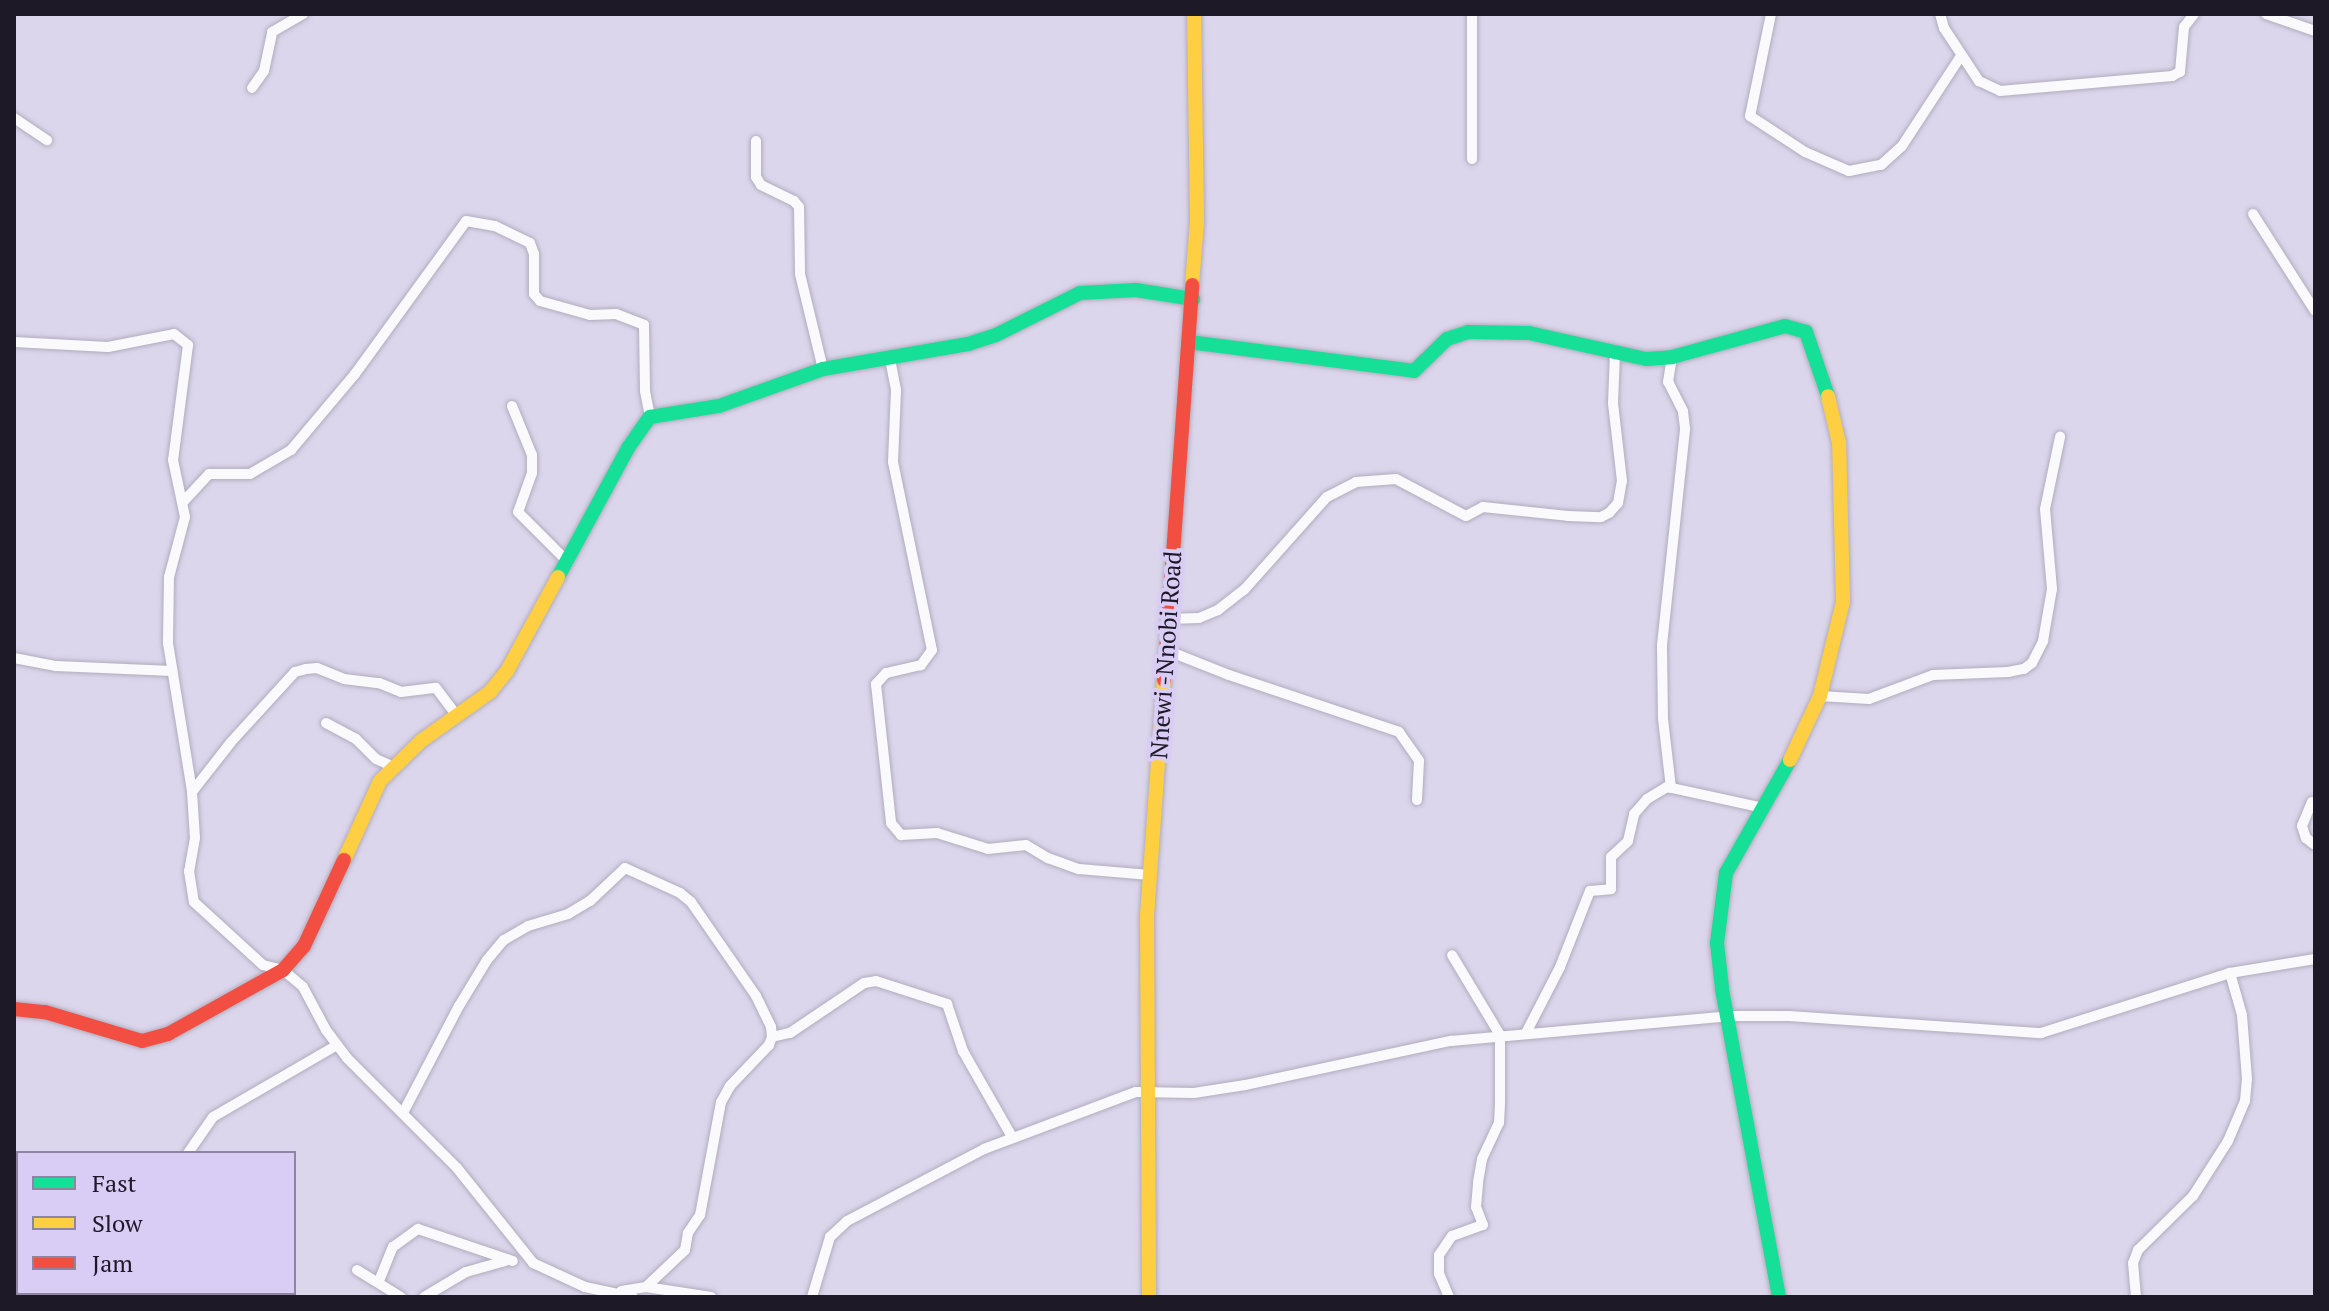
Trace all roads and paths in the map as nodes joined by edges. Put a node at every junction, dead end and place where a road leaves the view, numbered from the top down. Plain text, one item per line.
1 (303, 14) edge
2 (1194, 14) edge
3 (1472, 14) edge
4 (1771, 14) edge
5 (1940, 14) edge
6 (2194, 14) edge
7 (2266, 14) edge
8 (2315, 31) edge
9 (1961, 56) junction
10 (252, 88) dead end
11 (14, 118) edge
12 (47, 140) dead end
13 (756, 141) dead end
14 (1472, 159) dead end
15 (2253, 214) dead end
16 (1193, 299) junction
17 (2315, 311) edge
18 (14, 342) edge
19 (1189, 342) junction
20 (1615, 354) junction
21 (1672, 357) junction
22 (890, 359) junction
23 (823, 369) junction
24 (512, 406) dead end
25 (650, 417) junction
26 (2060, 437) dead end
27 (183, 502) junction
28 (568, 562) junction
29 (1168, 619) junction
30 (1166, 650) junction
31 (14, 658) edge
32 (172, 671) junction
33 (1820, 696) junction
34 (457, 716) junction
35 (326, 723) dead end
36 (392, 766) junction
37 (1671, 788) junction
38 (192, 792) junction
39 (1417, 800) dead end
40 (2312, 802) dead end
41 (1763, 808) junction
42 (2315, 845) edge
43 (1150, 875) junction
44 (1452, 955) dead end
45 (2315, 959) edge
46 (283, 970) junction
47 (2230, 973) junction
48 (18, 1005) edge
49 (1729, 1016) junction
50 (1526, 1033) junction
51 (1500, 1035) junction
52 (772, 1037) junction
53 (337, 1045) junction
54 (1147, 1092) junction
55 (404, 1111) junction
56 (1012, 1137) junction
57 (189, 1151) edge
58 (513, 1261) junction
59 (533, 1263) junction
60 (357, 1270) dead end
61 (379, 1281) junction
62 (646, 1287) junction
63 (619, 1292) junction
64 (401, 1297) edge
65 (424, 1297) edge
66 (633, 1297) edge
67 (711, 1297) edge
68 (812, 1297) edge
69 (1149, 1297) edge
70 (1449, 1297) edge
71 (1779, 1297) edge
72 (2136, 1297) edge

1 - 10 street
2 - 16 street, Nnewi -Nnobi Road
3 - 14 street
4 - 9 street
5 - 9 street
6 - 9 street
7 - 8 street
11 - 12 street
13 - 23 street
15 - 17 street
16 - 19 street, Nnewi -Nnobi Road
16 - 22 street
18 - 27 street
19 - 20 street
19 - 29 street, Nnewi -Nnobi Road
20 - 21 street
20 - 29 street
21 - 33 street
21 - 37 street
22 - 23 street
22 - 43 street
23 - 25 street
24 - 28 street
25 - 27 street
25 - 28 street
26 - 33 street
27 - 32 street
28 - 34 street
29 - 30 street, Nnewi -Nnobi Road
30 - 39 street
30 - 43 street, Nnewi -Nnobi Road
31 - 32 street
32 - 38 street
33 - 41 street
34 - 36 street
34 - 38 street
35 - 36 street
36 - 46 street
37 - 41 street
37 - 50 street
38 - 46 street
40 - 42 street
41 - 49 street
43 - 54 street, Nnewi -Nnobi Road
44 - 51 street
45 - 47 street
46 - 48 street
46 - 53 street
47 - 49 street
47 - 72 street
49 - 50 street
49 - 71 street
50 - 51 street
51 - 54 street
51 - 70 street
52 - 55 street
52 - 56 street
52 - 62 street
53 - 55 street
53 - 57 street
54 - 56 street
54 - 69 street, Nnewi -Nnobi Road
55 - 59 street
56 - 68 street
58 - 59 street
58 - 61 street
58 - 65 street
59 - 63 street
60 - 61 street
61 - 64 street
62 - 63 street
62 - 67 street
63 - 66 street

